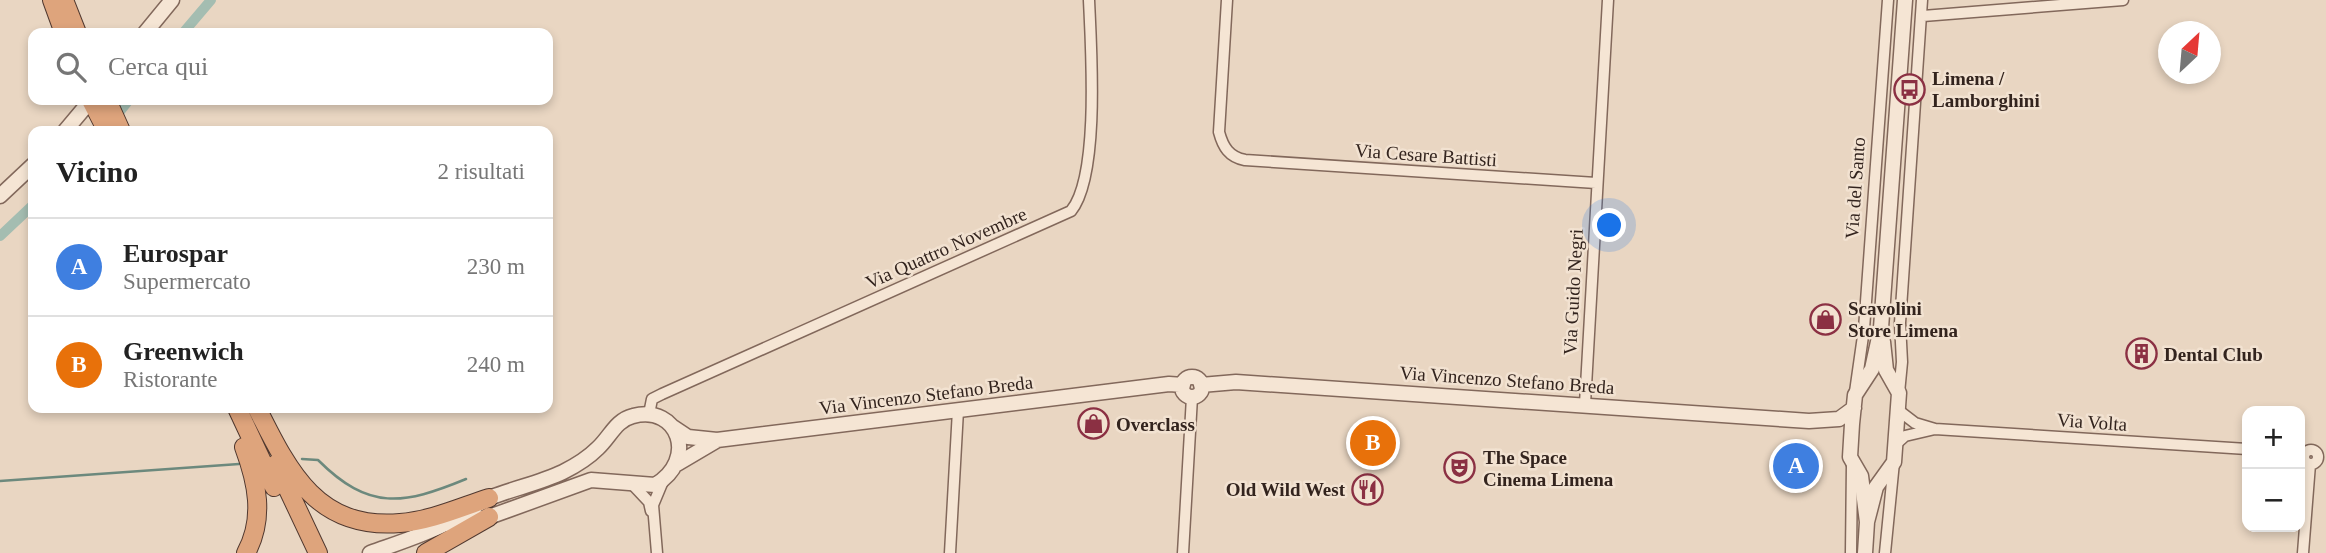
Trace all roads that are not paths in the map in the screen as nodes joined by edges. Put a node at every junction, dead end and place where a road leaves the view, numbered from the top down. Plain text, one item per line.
1 (52, 0) edge
2 (64, 0) edge
3 (172, 0) edge
4 (1089, 0) edge
5 (1227, 0) edge
6 (1608, 0) edge
7 (1888, 0) edge
8 (1905, 0) edge
9 (1922, 0) edge
10 (2123, 0) edge
11 (1923, 16) junction
12 (62, 28) edge
13 (75, 28) edge
14 (149, 28) edge
15 (1884, 50) junction
16 (1901, 51) junction
17 (87, 105) edge
18 (94, 105) edge
19 (109, 105) edge
20 (69, 126) edge
21 (104, 126) edge
22 (119, 126) edge
23 (28, 170) edge
24 (1596, 183) junction
25 (0, 196) edge
26 (1881, 328) junction
27 (1866, 378) junction
28 (1890, 379) junction
29 (1183, 385) junction
30 (1201, 385) junction
31 (1899, 393) junction
32 (1192, 397) junction
33 (1854, 401) junction
34 (1585, 404) junction
35 (958, 410) junction
36 (1898, 410) junction
37 (231, 413) edge
38 (239, 413) edge
39 (252, 413) edge
40 (260, 413) edge
41 (649, 414) junction
42 (1809, 421) junction
43 (671, 426) junction
44 (1935, 429) junction
45 (717, 440) junction
46 (1895, 445) junction
47 (1851, 446) junction
48 (2242, 449) edge
49 (2311, 456) edge
50 (1894, 462) junction
51 (677, 464) junction
52 (1857, 470) junction
53 (1880, 478) junction
54 (663, 481) junction
55 (634, 485) junction
56 (489, 498) junction
57 (653, 516) junction
58 (489, 517) junction
59 (1867, 522) junction
60 (446, 524) junction
61 (246, 553) edge
62 (305, 553) edge
63 (318, 553) edge
64 (370, 553) edge
65 (426, 553) edge
66 (657, 553) edge
67 (950, 553) edge
68 (1182, 553) edge
69 (1851, 553) edge
70 (1865, 553) edge
71 (1885, 553) edge
72 (2303, 553) edge

1 - 12 highway
2 - 13 highway
3 - 14 street
4 - 41 street, Via Quattro Novembre
5 - 24 street, Via Cesare Battisti
6 - 24 street
7 - 15 street, Via del Santo
8 - 16 street
9 - 11 street
10 - 11 street
11 - 31 street
15 - 16 street
15 - 33 street, Via del Santo
16 - 26 street
17 - 20 street
18 - 21 highway
19 - 22 highway
23 - 25 street
24 - 34 street, Via Guido Negri
26 - 27 street
26 - 28 street
27 - 28 street
27 - 33 street
28 - 31 street
29 - 30 street, Via Vincenzo Stefano Breda
29 - 32 street
29 - 35 street, Via Vincenzo Stefano Breda
30 - 32 street
30 - 34 street, Via Vincenzo Stefano Breda
31 - 36 street
32 - 68 street
33 - 42 street, Via Vincenzo Stefano Breda
33 - 47 street
34 - 42 street, Via Vincenzo Stefano Breda
35 - 45 street, Via Vincenzo Stefano Breda
35 - 67 street
36 - 44 street
36 - 46 street
37 - 61 highway
38 - 62 highway
39 - 63 highway
40 - 56 highway
41 - 43 street, Via Vincenzo Stefano Breda
41 - 56 street
42 - 47 street, Via Vincenzo Stefano Breda
43 - 45 street, Via Vincenzo Stefano Breda
43 - 51 street
44 - 46 street
44 - 48 street, Via Volta
45 - 51 street, Via Vincenzo Stefano Breda
46 - 50 street
47 - 52 street
49 - 72 street
50 - 53 street
50 - 71 street
51 - 54 street, Via Vincenzo Stefano Breda
52 - 53 street
52 - 59 street
52 - 69 street
53 - 59 street
54 - 55 street
54 - 57 street
55 - 57 street
55 - 58 street
56 - 60 street
57 - 66 street
58 - 60 street
58 - 65 highway
59 - 70 street
60 - 64 street

